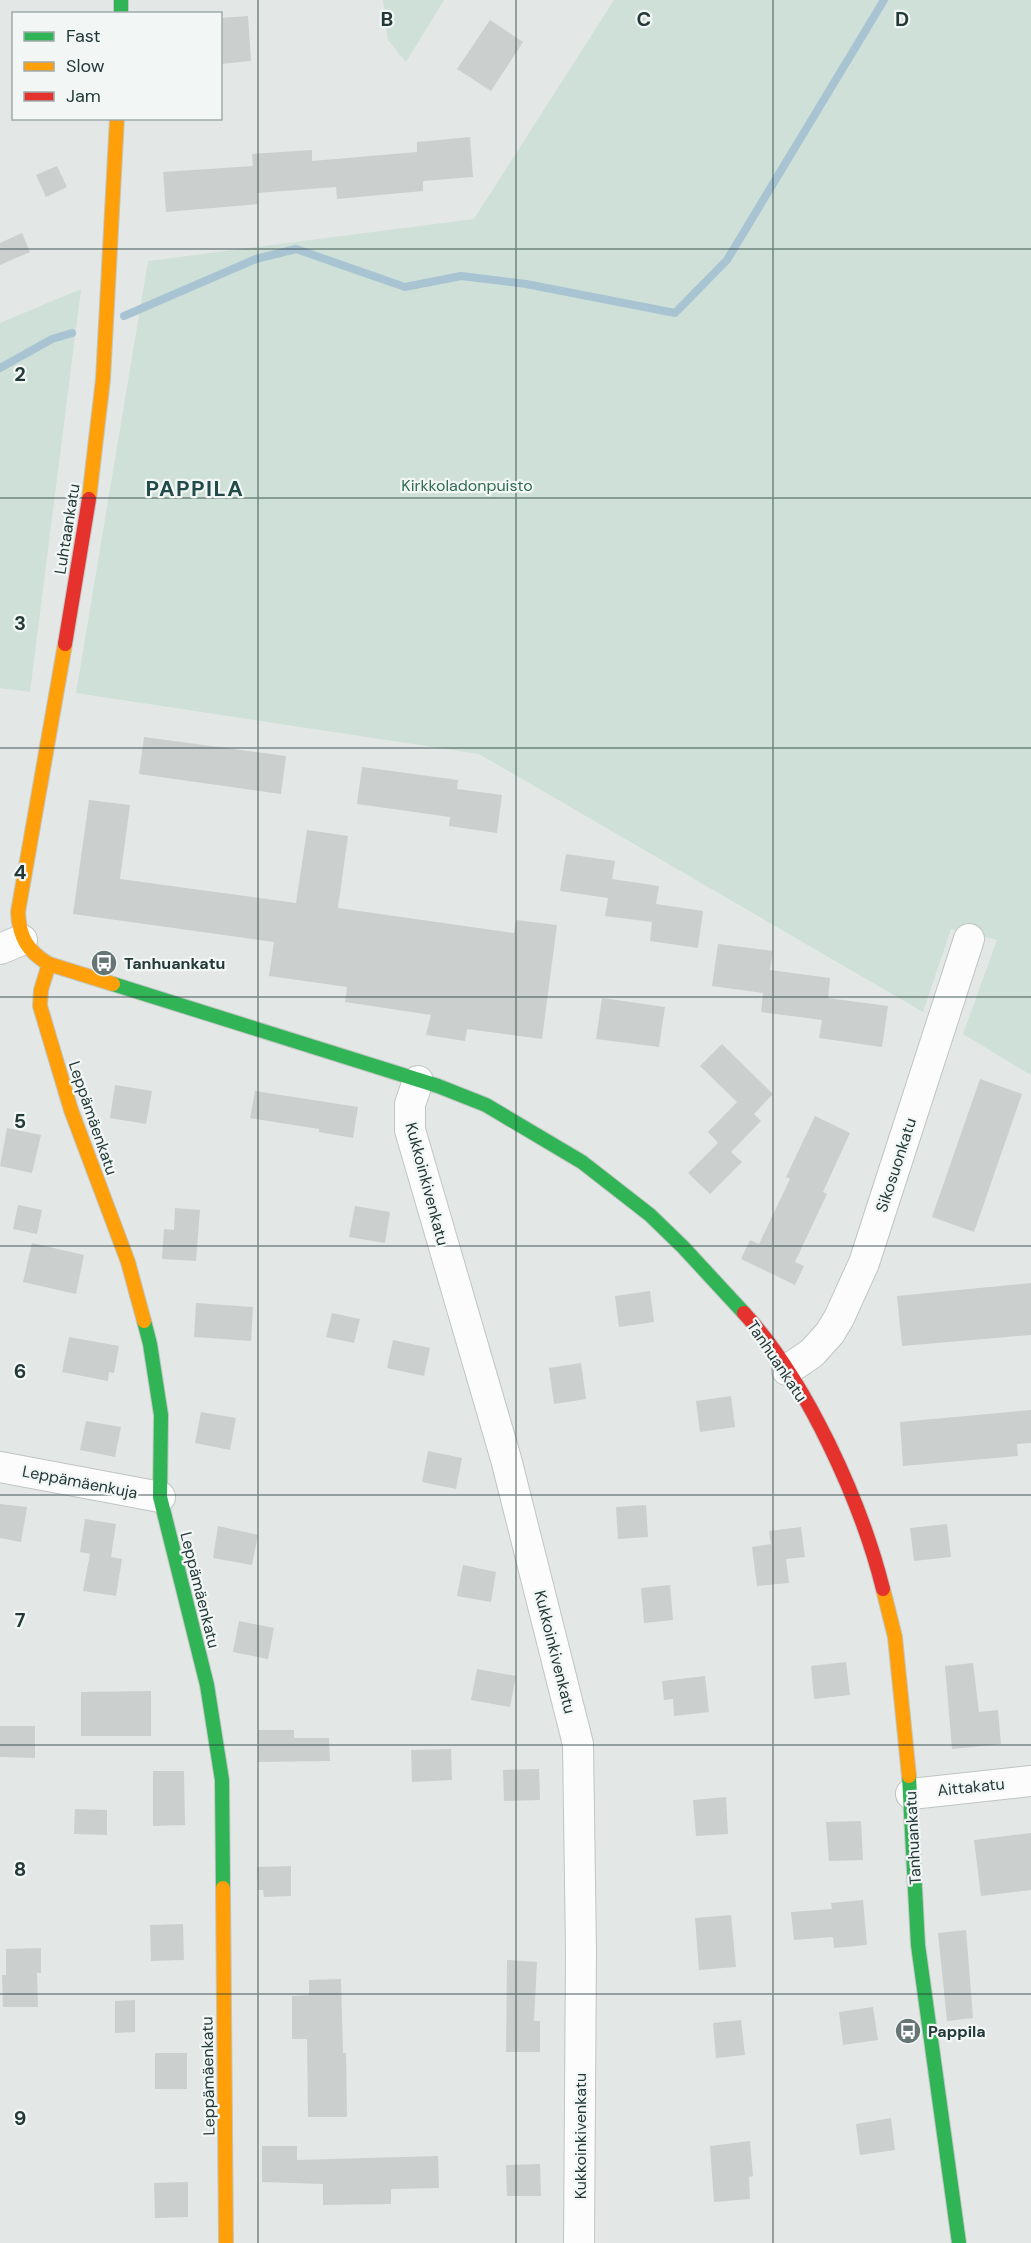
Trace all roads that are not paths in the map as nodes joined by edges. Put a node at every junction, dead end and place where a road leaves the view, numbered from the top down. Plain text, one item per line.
1 (117, 120) edge
2 (969, 939) dead end
3 (11, 945) edge
4 (49, 964) junction
5 (418, 1080) junction
6 (787, 1370) junction
7 (0, 1467) edge
8 (160, 1497) junction
9 (1031, 1781) edge
10 (911, 1794) junction
11 (226, 2243) edge
12 (579, 2243) edge
13 (959, 2243) edge

1 - 3 street, Luhtaankatu
2 - 6 street, Sikosuonkatu
3 - 4 street, Tanhuankatu
4 - 5 street, Tanhuankatu
4 - 8 street, Leppämäenkatu
5 - 6 street, Tanhuankatu
5 - 12 street, Kukkoinkivenkatu
6 - 10 street, Tanhuankatu
7 - 8 street, Leppämäenkuja
8 - 11 street, Leppämäenkatu
9 - 10 street, Aittakatu
10 - 13 street, Tanhuankatu

